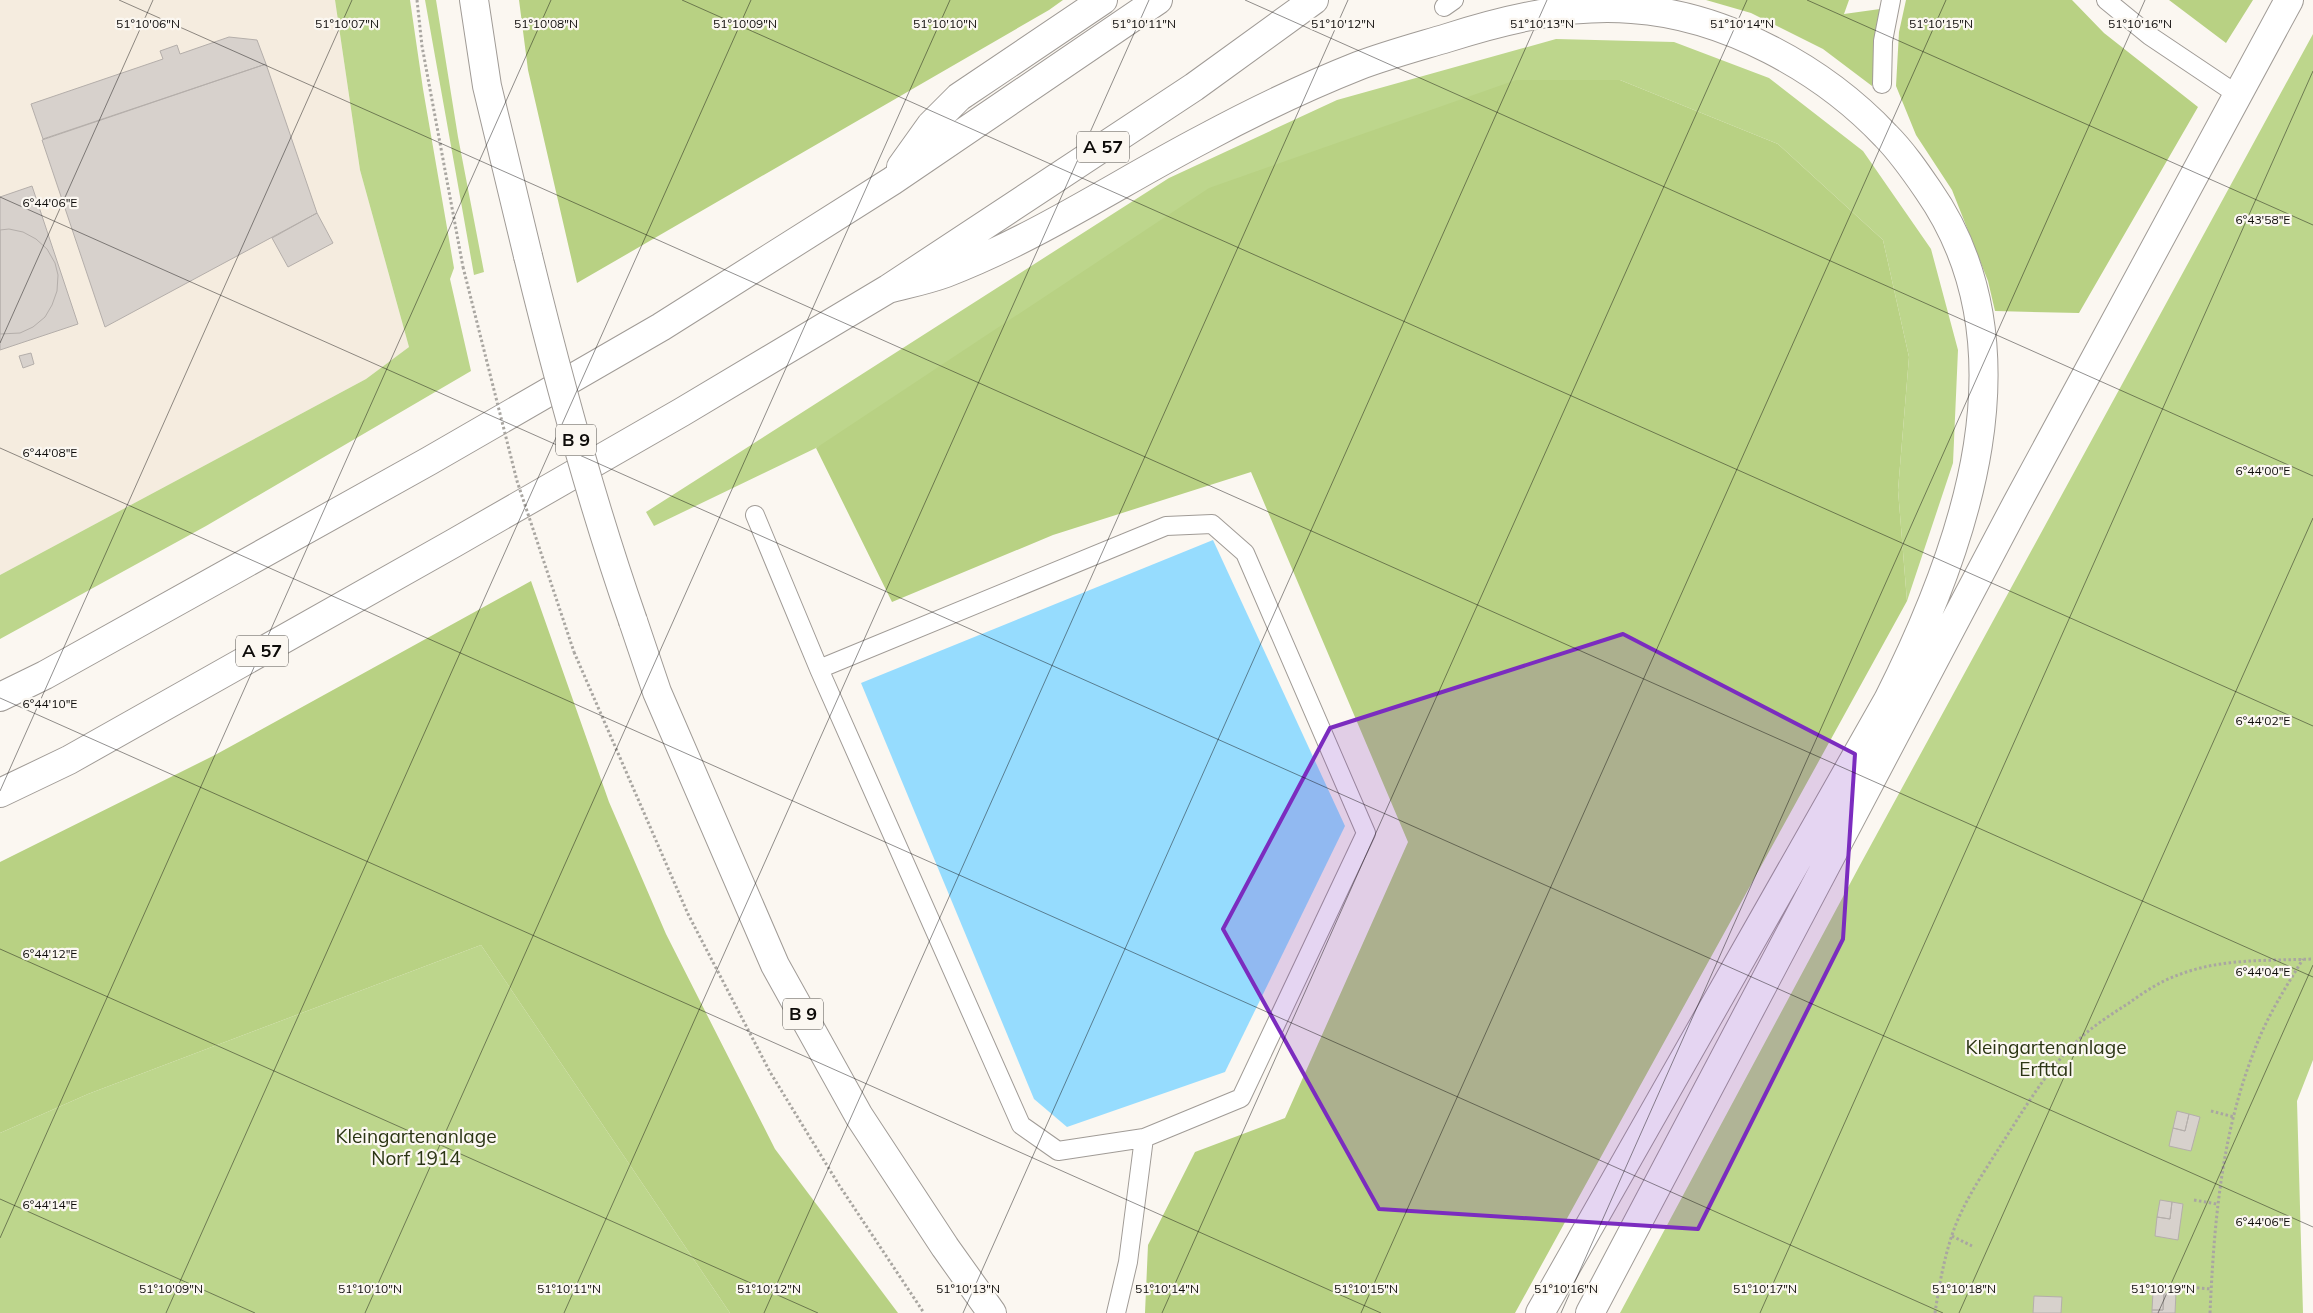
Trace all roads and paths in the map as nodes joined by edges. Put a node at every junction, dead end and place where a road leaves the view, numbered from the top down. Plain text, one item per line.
1 (417, 0) edge
2 (474, 0) edge
3 (1103, 0) edge
4 (1158, 0) edge
5 (1314, 0) edge
6 (1892, 0) edge
7 (2106, 0) edge
8 (2289, 0) edge
9 (1882, 84) dead end
10 (2238, 95) junction
11 (892, 180) junction
12 (888, 289) junction
13 (755, 515) dead end
14 (819, 669) junction
15 (0, 697) edge
16 (0, 793) edge
17 (2303, 959) junction
18 (2313, 959) edge
19 (2211, 1111) dead end
20 (2234, 1117) junction
21 (1144, 1138) junction
22 (2194, 1200) dead end
23 (2218, 1204) junction
24 (1952, 1236) junction
25 (1972, 1246) dead end
26 (2187, 1288) dead end
27 (2211, 1289) junction
28 (924, 1313) edge
29 (992, 1313) edge
30 (1116, 1313) edge
31 (1540, 1313) edge
32 (1590, 1313) edge
33 (1935, 1313) edge
34 (2210, 1313) edge

1 - 28 path, bridge
2 - 29 main road, B 9, bridge
3 - 11 main road
4 - 11 main road
5 - 12 main road, A 57
6 - 9 lane
7 - 10 lane
8 - 10 main road
10 - 32 main road
11 - 15 main road
12 - 16 main road, A 57
12 - 31 main road
13 - 14 lane
14 - 21 lane
14 - 21 lane
17 - 18 path
17 - 20 path
17 - 24 path
19 - 20 path
20 - 23 path
21 - 30 lane
22 - 23 path
23 - 27 path
24 - 25 path
24 - 33 path
26 - 27 path
27 - 34 path

